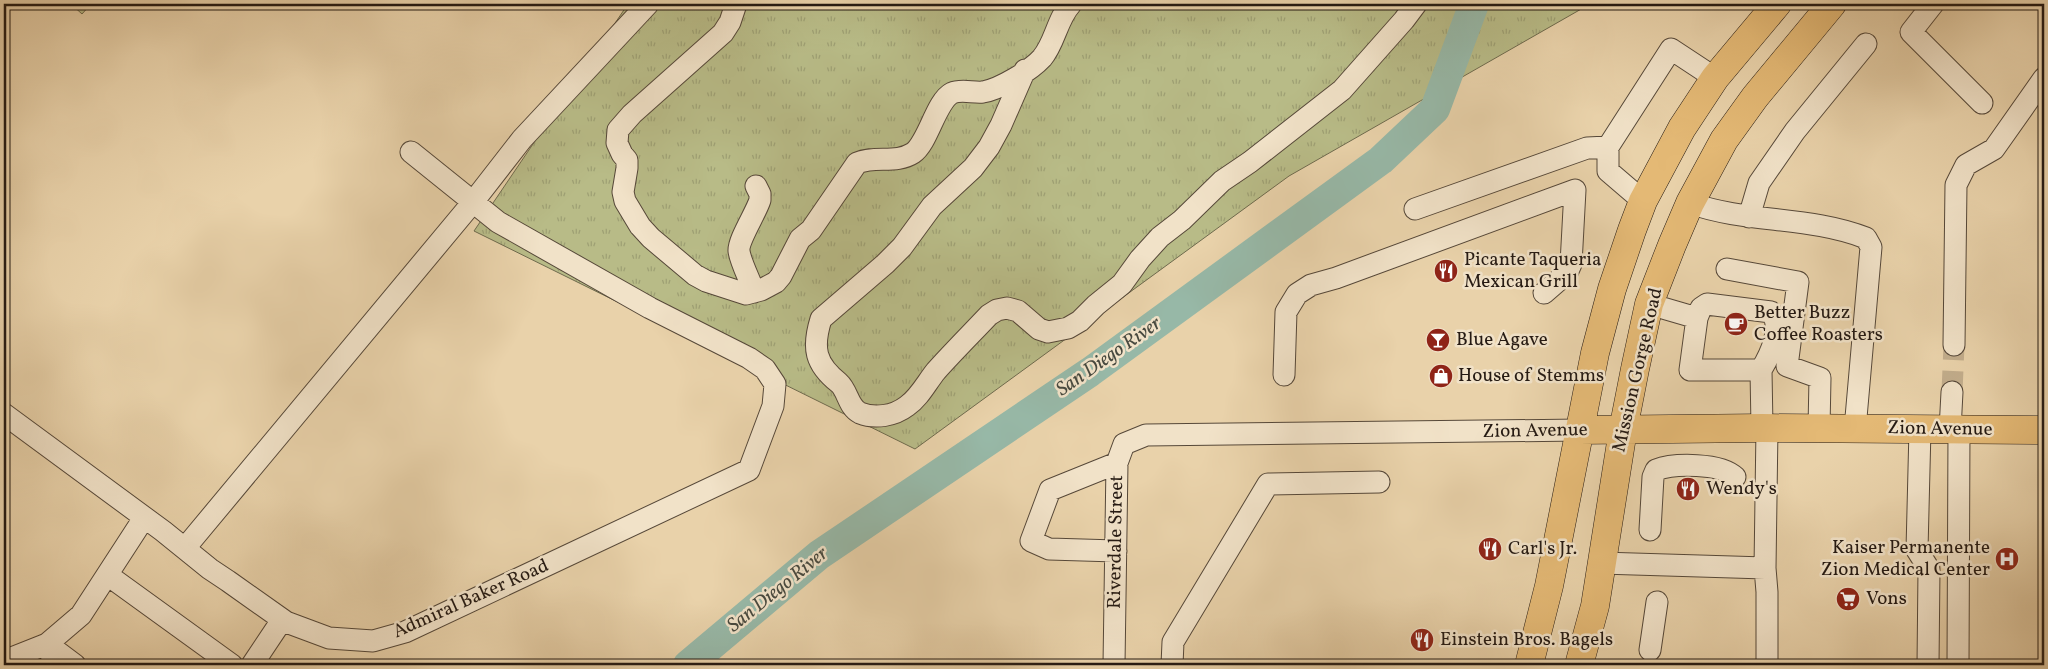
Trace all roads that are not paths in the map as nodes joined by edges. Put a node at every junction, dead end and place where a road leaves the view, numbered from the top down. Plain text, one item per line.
1 (648, 4) edge
2 (736, 4) edge
3 (1070, 4) edge
4 (1416, 4) edge
5 (1777, 4) edge
6 (1832, 4) edge
7 (1933, 4) edge
8 (1866, 44) dead end
9 (1025, 70) junction
10 (1714, 78) junction
11 (2044, 78) edge
12 (1982, 103) dead end
13 (1608, 147) junction
14 (411, 152) dead end
15 (756, 186) dead end
16 (1643, 201) junction
17 (473, 202) junction
18 (1690, 203) junction
19 (1415, 209) dead end
20 (1749, 217) junction
21 (1727, 270) dead end
22 (754, 292) junction
23 (1544, 293) dead end
24 (1650, 304) junction
25 (1697, 318) junction
26 (1954, 345) tunnel mouth
27 (1761, 370) junction
28 (1284, 375) dead end
29 (1952, 392) tunnel mouth
30 (4, 414) edge
31 (1764, 428) junction
32 (1819, 428) junction
33 (1855, 429) junction
34 (1920, 429) junction
35 (1580, 430) junction
36 (1623, 430) junction
37 (1955, 430) junction
38 (2044, 430) edge
39 (1146, 435) joint
40 (1117, 463) junction
41 (1735, 477) dead end
42 (1379, 482) dead end
43 (144, 518) junction
44 (1650, 530) dead end
45 (185, 548) junction
46 (1116, 551) junction
47 (1601, 563) junction
48 (1765, 568) junction
49 (109, 576) junction
50 (1657, 602) dead end
51 (282, 620) junction
52 (47, 644) junction
53 (1650, 650) dead end
54 (4, 661) edge
55 (56, 665) edge
56 (75, 665) edge
57 (232, 665) edge
58 (252, 665) edge
59 (1114, 665) edge
60 (1172, 665) edge
61 (1529, 665) edge
62 (1579, 665) edge
63 (1766, 665) edge
64 (1928, 665) edge
65 (1958, 665) edge

1 - 17 street
2 - 22 street
3 - 9 street
4 - 9 street
5 - 10 main road
6 - 18 main road, Mission Gorge Road
7 - 12 street
8 - 20 street
9 - 22 street
10 - 13 street
10 - 16 main road
11 - 26 street
13 - 16 street
13 - 19 street
14 - 17 street
15 - 22 street
16 - 35 main road
17 - 45 street
17 - 51 street, Admiral Baker Road
18 - 20 street
18 - 24 main road, Mission Gorge Road
20 - 33 street
21 - 32 street
23 - 28 street
24 - 25 street
24 - 36 main road, Mission Gorge Road
25 - 27 street
25 - 27 street
27 - 31 street
29 - 37 street
30 - 43 street, Admiral Baker Road
31 - 32 main road, Zion Avenue
31 - 36 main road, Zion Avenue
31 - 48 street
32 - 33 main road, Zion Avenue
33 - 34 main road, Zion Avenue
34 - 37 main road, Zion Avenue
34 - 64 street
35 - 36 main road, Zion Avenue
35 - 39 street, Zion Avenue
35 - 61 main road
36 - 47 main road, Mission Gorge Road
37 - 38 main road, Zion Avenue
37 - 65 street
39 - 40 street, Riverdale Street
40 - 46 street, Riverdale Street
40 - 46 street
41 - 44 street
42 - 60 street
43 - 45 street, Admiral Baker Road
43 - 49 street
45 - 51 street, Admiral Baker Road
46 - 59 street, Riverdale Street
47 - 48 street
47 - 62 main road, Mission Gorge Road
48 - 63 street
49 - 52 street
49 - 57 street
50 - 53 street
51 - 58 street
52 - 54 street
52 - 55 street
52 - 56 street

